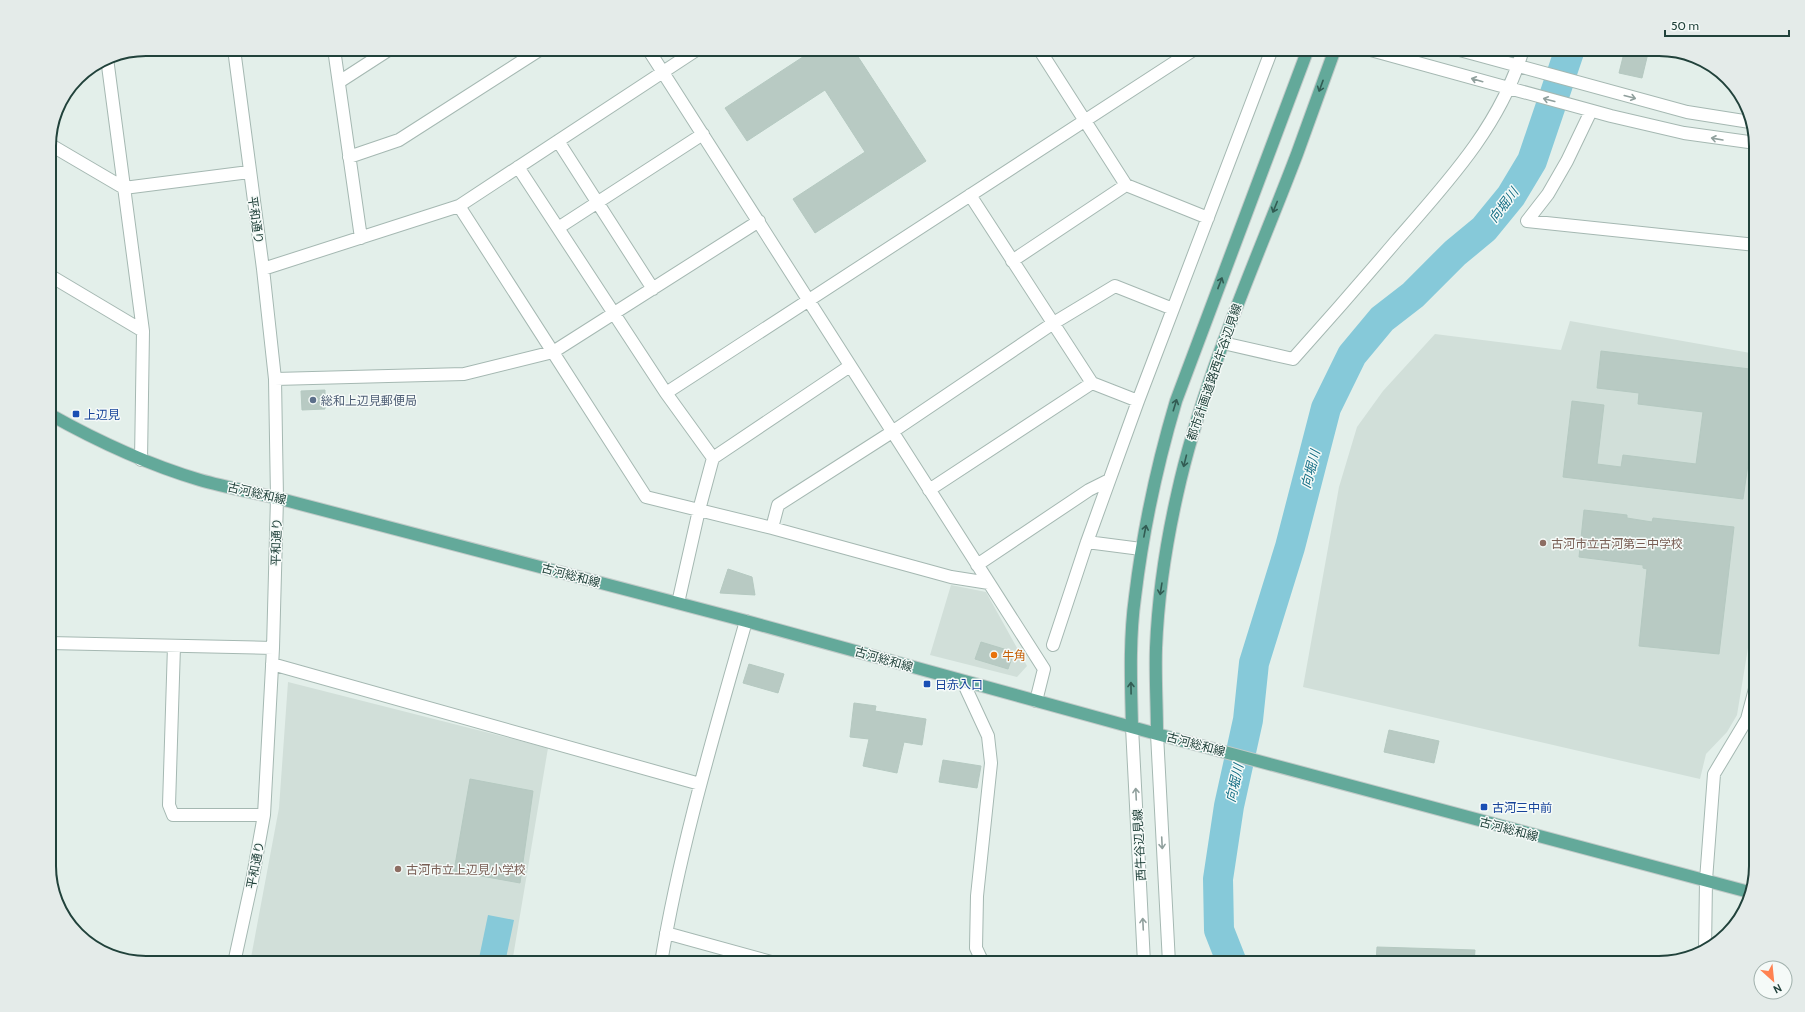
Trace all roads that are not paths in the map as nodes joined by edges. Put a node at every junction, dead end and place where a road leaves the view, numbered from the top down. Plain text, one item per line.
1 (235, 56) edge
2 (335, 56) edge
3 (379, 56) edge
4 (530, 56) edge
5 (653, 56) edge
6 (687, 56) edge
7 (1043, 56) edge
8 (1184, 56) edge
9 (1269, 56) edge
10 (1305, 56) edge
11 (1332, 56) edge
12 (1392, 56) edge
13 (1481, 56) edge
14 (1522, 56) edge
15 (108, 64) edge
16 (1521, 67) junction
17 (663, 71) junction
18 (339, 82) junction
19 (1512, 90) junction
20 (1587, 110) junction
21 (1084, 121) junction
22 (1745, 121) edge
23 (703, 134) junction
24 (558, 141) junction
25 (1749, 142) edge
26 (56, 148) edge
27 (349, 156) junction
28 (518, 167) junction
29 (249, 172) junction
30 (1126, 185) junction
31 (124, 188) junction
32 (970, 195) junction
33 (597, 202) junction
34 (459, 206) junction
35 (1208, 218) junction
36 (759, 221) junction
37 (558, 228) junction
38 (361, 238) junction
39 (1749, 244) edge
40 (1012, 261) junction
41 (263, 269) junction
42 (56, 279) edge
43 (653, 289) junction
44 (808, 300) junction
45 (1173, 309) junction
46 (614, 314) junction
47 (1052, 324) junction
48 (143, 331) junction
49 (1223, 343) junction
50 (553, 352) junction
51 (850, 366) junction
52 (275, 379) junction
53 (1092, 383) junction
54 (666, 393) junction
55 (1138, 401) junction
56 (56, 419) edge
57 (892, 432) junction
58 (713, 458) junction
59 (141, 460) junction
60 (1109, 480) junction
61 (929, 490) junction
62 (277, 498) junction
63 (699, 510) junction
64 (772, 528) junction
65 (1087, 542) junction
66 (1141, 549) junction
67 (977, 565) junction
68 (989, 583) junction
69 (678, 603) junction
70 (746, 621) junction
71 (56, 643) edge
72 (1053, 645) dead end
73 (174, 646) junction
74 (273, 648) junction
75 (272, 664) junction
76 (963, 682) junction
77 (1036, 701) junction
78 (1749, 711) edge
79 (1132, 727) junction
80 (1157, 734) junction
81 (700, 784) junction
82 (264, 816) junction
83 (1706, 880) junction
84 (1745, 891) edge
85 (666, 933) junction
86 (1705, 943) edge
87 (236, 956) edge
88 (662, 956) edge
89 (750, 956) edge
90 (980, 956) edge
91 (1144, 956) edge
92 (1169, 956) edge

1 - 29 street, 平和通り
2 - 18 street
3 - 18 street
4 - 27 street
5 - 17 street
6 - 17 street
7 - 21 street
8 - 21 street
9 - 35 street
66 -> 10 main road, 都市計画道路西牛谷辺見線
11 -> 49 main road, 都市計画道路西牛谷辺見線
19 -> 12 street
13 - 16 street
14 - 16 street
15 - 31 street
16 - 19 street
16 -> 22 street
17 - 23 street
17 - 24 street
18 - 27 street
20 -> 19 street
19 - 49 street
25 -> 20 street
20 - 39 street
21 - 30 street
21 - 32 street
23 - 33 street
23 - 36 street
24 - 28 street
24 - 33 street
26 - 31 street
27 - 38 street
28 - 34 street
28 - 37 street
29 - 31 street
29 - 41 street, 平和通り
30 - 35 street
30 - 40 street
31 - 48 street
32 - 40 street
32 - 44 street
33 - 37 street
33 - 43 street
34 - 38 street
34 - 50 street
35 - 45 street
36 - 43 street
36 - 44 street
37 - 46 street
38 - 41 street
40 - 47 street
41 - 52 street, 平和通り
42 - 48 street
43 - 46 street
44 - 51 street
44 - 54 street
45 - 47 street
45 - 55 street
46 - 50 street
46 - 54 street
47 - 53 street
47 - 57 street
48 - 59 street
49 -> 80 main road, 都市計画道路西牛谷辺見線
50 - 52 street
50 - 63 street
51 - 57 street
51 - 58 street
52 - 62 street, 平和通り
53 - 55 street
53 - 61 street
54 - 58 street
55 - 60 street
56 - 59 main road, 古河総和線
57 - 61 street
57 - 64 street
58 - 63 street
59 - 62 main road, 古河総和線
60 - 65 street
60 - 67 street
61 - 67 street
62 - 69 main road, 古河総和線
62 - 74 street, 平和通り
63 - 64 street
63 - 69 street
64 - 68 street
65 - 66 street
65 - 72 street
79 -> 66 main road, 都市計画道路西牛谷辺見線
67 - 68 street
68 - 77 street
69 - 70 main road, 古河総和線
70 - 76 main road, 古河総和線
70 - 81 street
71 - 73 street
73 - 74 street
73 - 82 street
74 - 75 street, 平和通り
75 - 81 street
75 - 82 street, 平和通り
76 - 77 main road, 古河総和線
76 - 90 street
77 - 79 main road, 古河総和線
78 - 83 street
79 - 80 main road, 古河総和線
91 -> 79 street, 西牛谷辺見線
80 - 83 main road, 古河総和線
80 -> 92 street, 西牛谷辺見線
81 - 85 street
82 - 87 street, 平和通り
83 - 84 main road, 古河総和線
83 - 86 street
85 - 88 street
85 - 89 street

